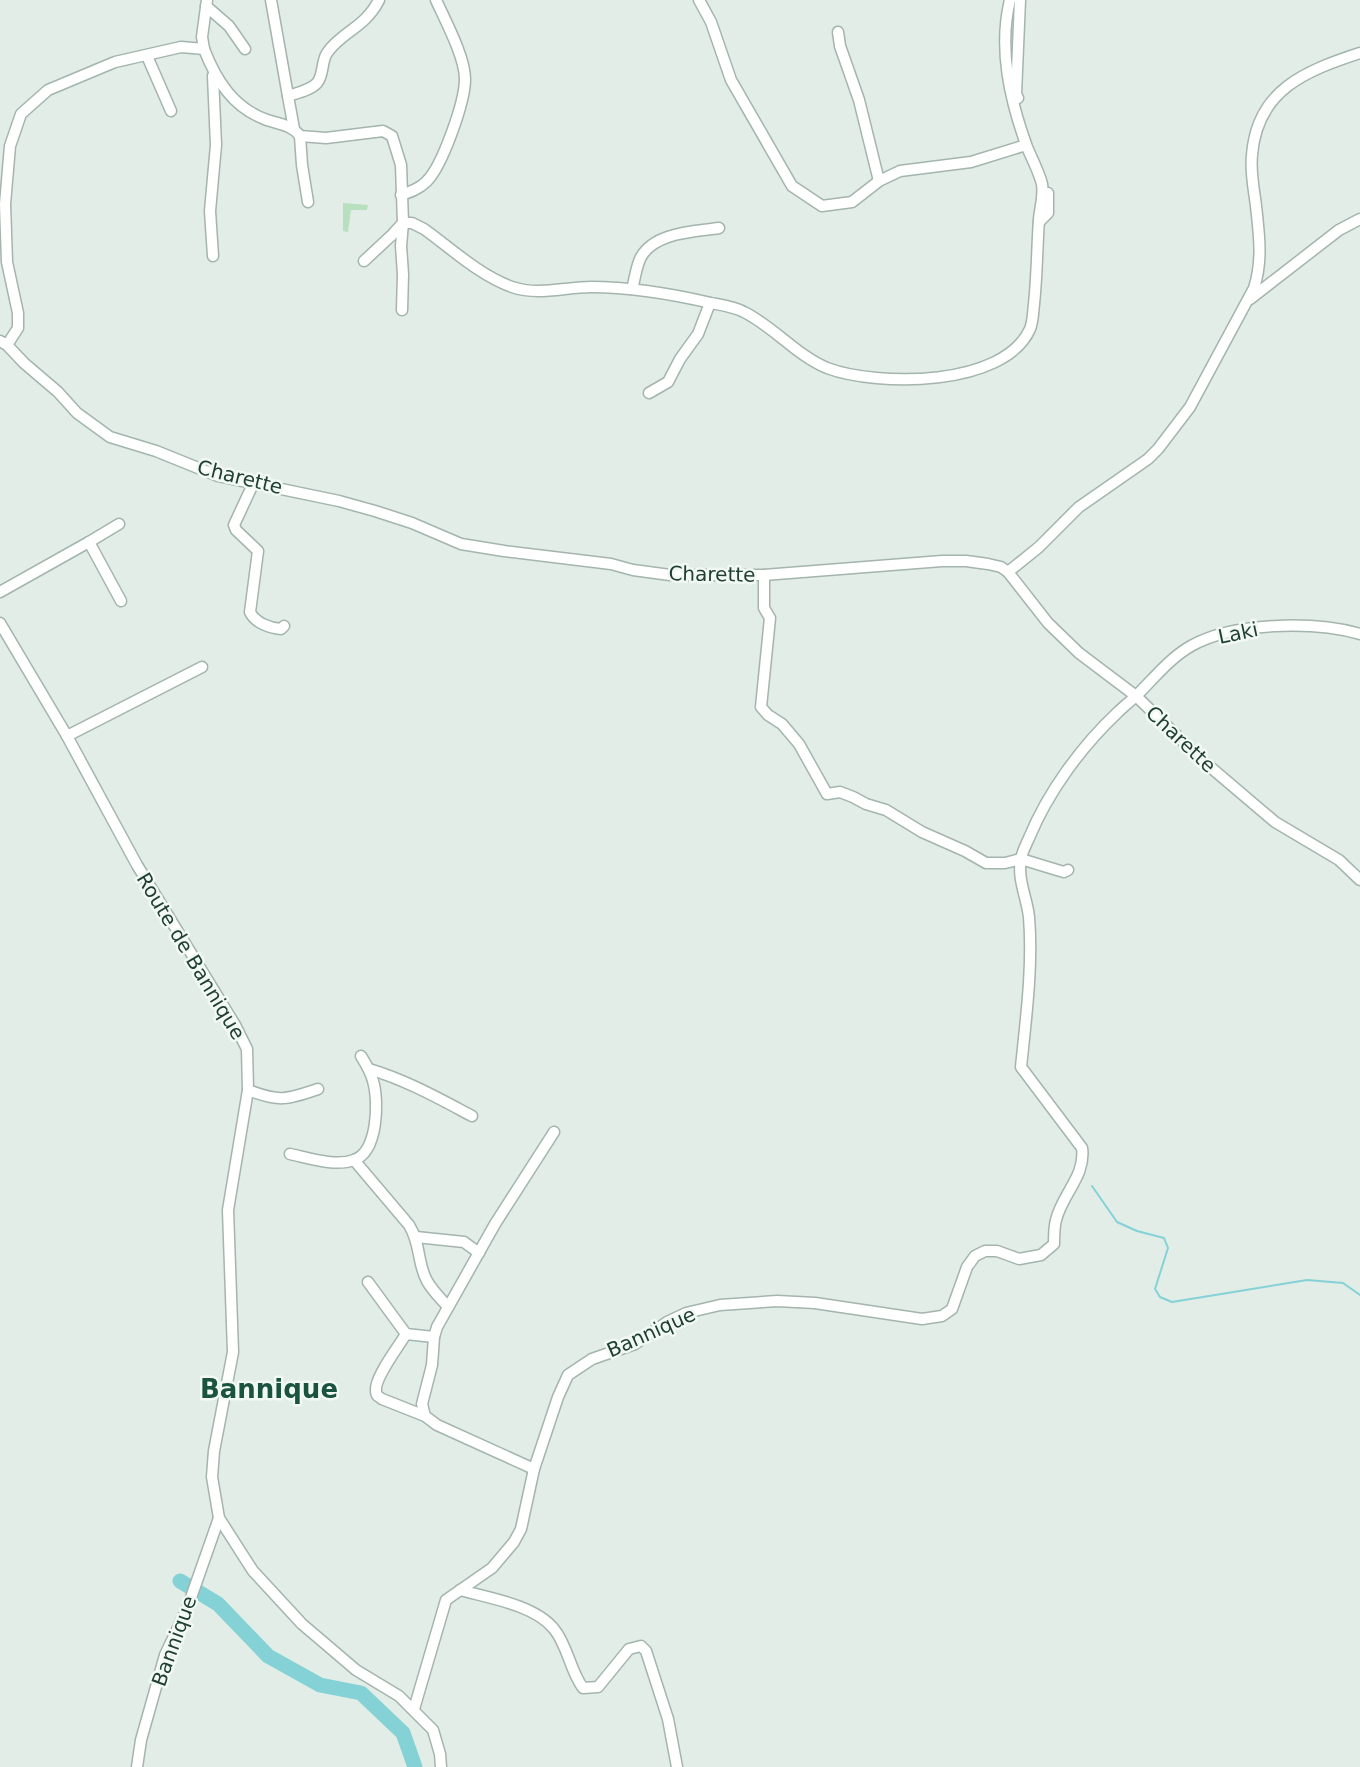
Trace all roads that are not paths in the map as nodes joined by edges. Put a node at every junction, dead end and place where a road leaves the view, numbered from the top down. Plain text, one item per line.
1 (272, 0) edge
2 (379, 0) edge
3 (436, 0) edge
4 (699, 0) edge
5 (1010, 0) edge
6 (1020, 0) edge
7 (207, 3) edge
8 (838, 32) dead end
9 (204, 49) junction
10 (245, 50) dead end
11 (1360, 53) edge
12 (147, 56) junction
13 (213, 72) junction
14 (288, 96) junction
15 (171, 111) dead end
16 (297, 132) junction
17 (1026, 145) junction
18 (879, 181) junction
19 (402, 195) junction
20 (308, 202) dead end
21 (1360, 219) edge
22 (1039, 222) junction
23 (403, 223) junction
24 (719, 228) dead end
25 (213, 256) dead end
26 (364, 261) dead end
27 (632, 289) junction
28 (1247, 301) junction
29 (710, 303) junction
30 (402, 310) dead end
31 (4, 343) edge
32 (649, 393) dead end
33 (254, 482) junction
34 (119, 524) dead end
35 (89, 542) junction
36 (1008, 572) junction
37 (764, 575) junction
38 (0, 592) edge
39 (121, 601) dead end
40 (0, 623) edge
41 (284, 626) dead end
42 (1360, 634) edge
43 (202, 667) dead end
44 (1136, 696) junction
45 (67, 736) junction
46 (1020, 860) junction
47 (1068, 870) dead end
48 (1360, 880) edge
49 (361, 1056) dead end
50 (369, 1069) junction
51 (248, 1090) junction
52 (314, 1090) dead end
53 (472, 1116) dead end
54 (554, 1132) dead end
55 (290, 1154) dead end
56 (354, 1160) junction
57 (416, 1237) junction
58 (479, 1253) junction
59 (368, 1282) dead end
60 (448, 1307) junction
61 (406, 1334) junction
62 (434, 1337) junction
63 (425, 1416) junction
64 (534, 1469) junction
65 (219, 1518) junction
66 (460, 1590) junction
67 (414, 1710) junction
68 (137, 1767) edge
69 (441, 1767) edge
70 (677, 1767) edge

1 - 14 street
2 - 14 street
3 - 19 street
4 - 18 street
5 - 17 street
6 - 22 street
7 - 9 street
7 - 10 street
8 - 18 street
9 - 12 street
9 - 13 street
11 - 28 street
12 - 15 street
12 - 31 street
13 - 16 street
13 - 25 street
14 - 16 street
16 - 19 street
16 - 20 street
17 - 18 street
17 - 22 street
19 - 23 street
21 - 28 street
22 - 29 street
23 - 26 street
23 - 27 street
23 - 30 street
24 - 27 street
27 - 29 street
28 - 36 street
29 - 32 street
31 - 33 street, Charette
33 - 37 street, Charette
33 - 41 street
34 - 35 street
35 - 38 street
35 - 39 street
36 - 37 street, Charette
36 - 44 street, Charette
37 - 46 street
40 - 45 street, Route de Bannique
42 - 44 street, Laki
43 - 45 street
44 - 46 street, Laki
44 - 48 street, Charette
45 - 51 street, Route de Bannique
46 - 47 street
46 - 64 street, Bannique
49 - 50 street
50 - 53 street
50 - 56 street
51 - 52 street
51 - 65 street, Route de Bannique
54 - 58 street
55 - 56 street
56 - 57 street
57 - 58 street
57 - 60 street
58 - 60 street
59 - 61 street
60 - 62 street
61 - 62 street
61 - 63 street
62 - 63 street
63 - 64 street
64 - 66 street, Bannique
65 - 67 street, Route de Bannique
65 - 68 street, Bannique
66 - 67 street, Bannique
66 - 70 street
67 - 69 street, Route de Bannique

